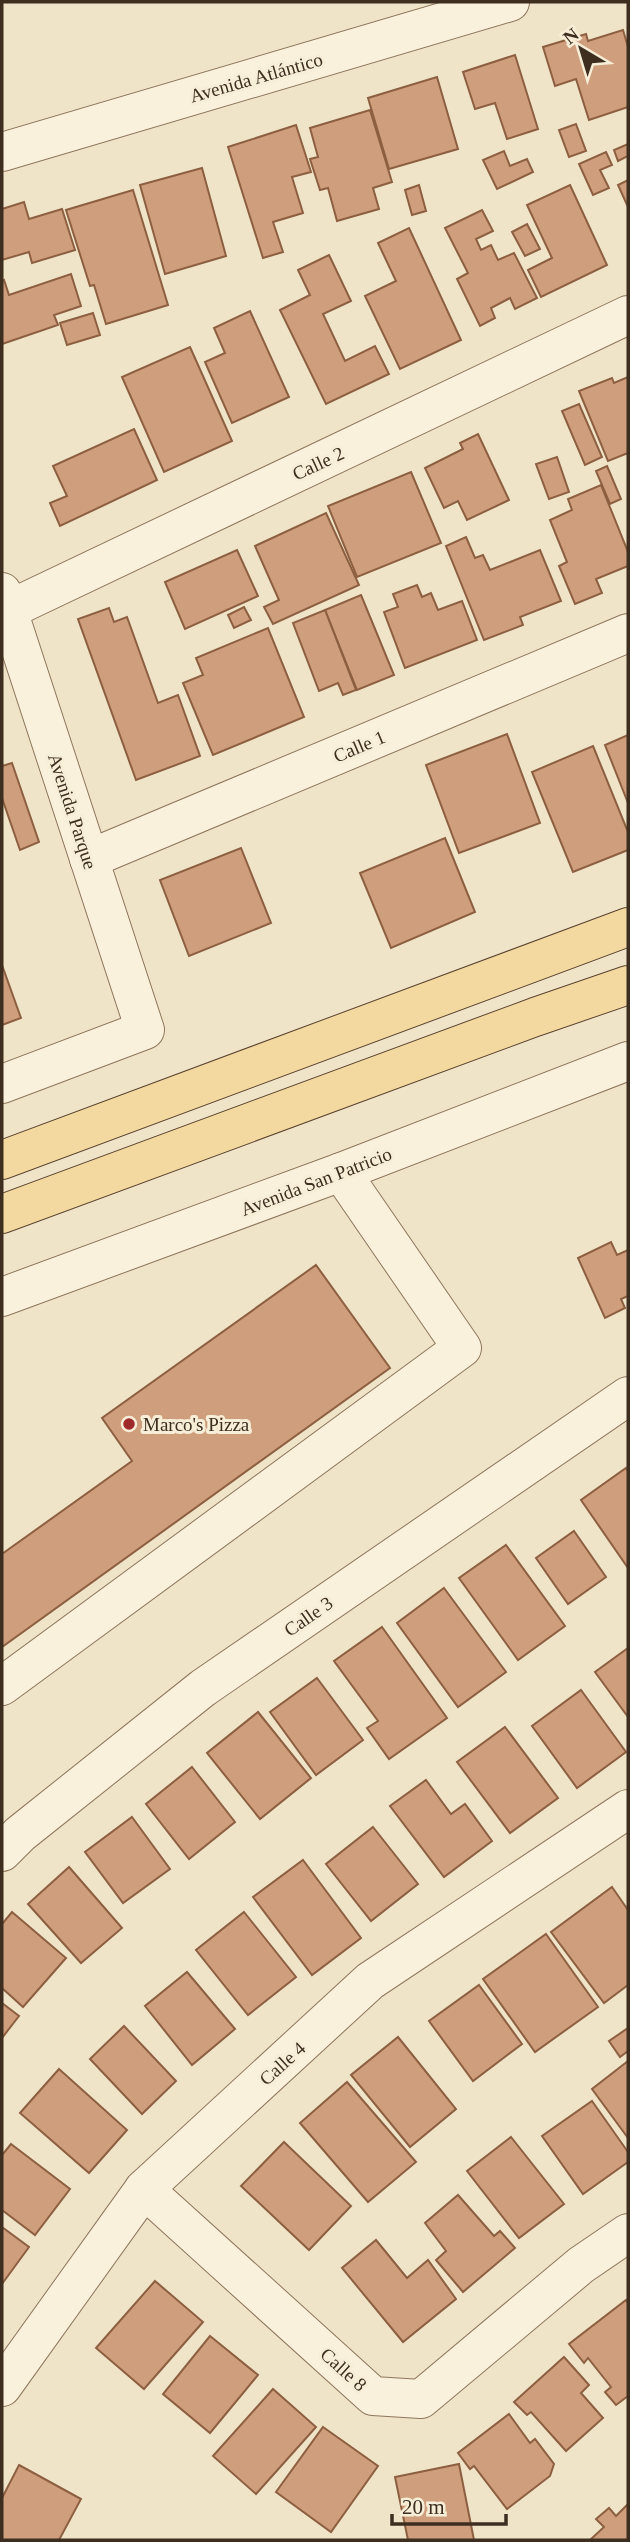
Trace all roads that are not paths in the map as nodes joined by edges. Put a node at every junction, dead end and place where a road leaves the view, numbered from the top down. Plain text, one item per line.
1 (510, 2) edge
2 (2, 152) edge
3 (628, 315) edge
4 (5, 601) edge
5 (628, 633) edge
6 (89, 859) junction
7 (628, 927) edge
8 (628, 985) edge
9 (628, 1061) edge
10 (2, 1084) edge
11 (2, 1160) edge
12 (341, 1172) junction
13 (2, 1214) edge
14 (2, 1297) edge
15 (628, 1396) edge
16 (2, 1686) edge
17 (628, 1809) edge
18 (2, 1852) edge
19 (144, 2189) junction
20 (628, 2233) edge
21 (2, 2387) edge

1 - 2 street, Avenida Atlántico
3 - 4 street, Calle 2
4 - 6 street, Avenida Parque
5 - 6 street, Calle 1
6 - 10 street, Avenida Parque
7 - 11 main road
8 - 13 main road
9 - 12 street, Avenida San Patricio
12 - 14 street, Avenida San Patricio
12 - 16 street
15 - 18 street, Calle 3
17 - 19 street, Calle 4
19 - 20 street, Calle 8
19 - 21 street, Calle 4

